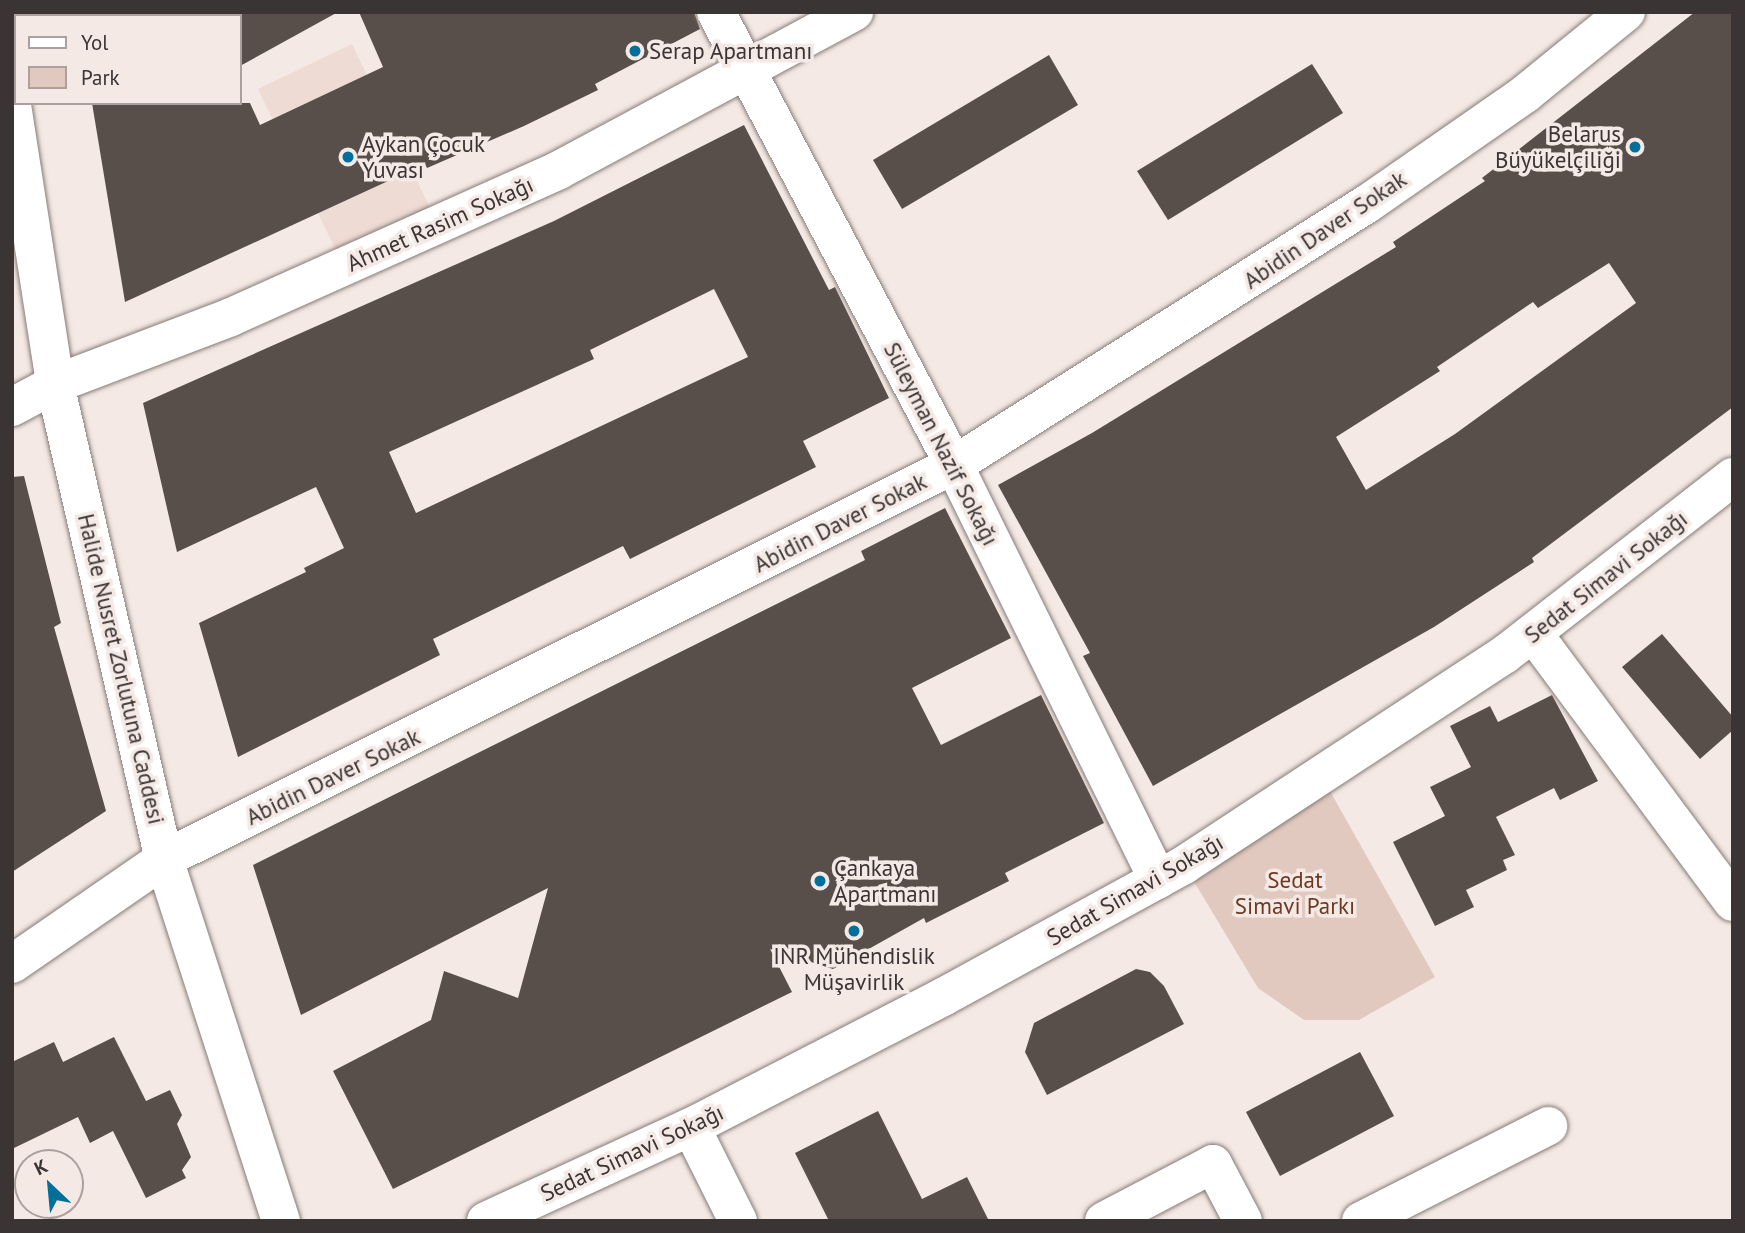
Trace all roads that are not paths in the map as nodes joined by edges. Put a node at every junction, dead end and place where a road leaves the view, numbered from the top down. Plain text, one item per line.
1 (716, 12) edge
2 (854, 12) edge
3 (1626, 12) edge
4 (748, 72) junction
5 (12, 105) edge
6 (55, 384) junction
7 (12, 407) edge
8 (954, 465) junction
9 (1733, 477) edge
10 (1533, 634) junction
11 (164, 859) junction
12 (1158, 880) junction
13 (1733, 902) edge
14 (12, 964) edge
15 (1549, 1126) dead end
16 (691, 1127) junction
17 (281, 1221) edge
18 (486, 1221) edge
19 (738, 1221) edge
20 (1104, 1221) edge
21 (1243, 1221) edge
22 (1361, 1221) edge

1 - 4 street, Süleyman Nazif Sokağı
2 - 4 street, Ahmet Rasim Sokağı
3 - 8 street, Abidin Daver Sokak
4 - 6 street, Ahmet Rasim Sokağı
4 - 8 street, Süleyman Nazif Sokağı
5 - 6 street, Halide Nusret Zorlutuna Caddesi
6 - 7 street, Ahmet Rasim Sokağı
6 - 11 street, Halide Nusret Zorlutuna Caddesi
8 - 11 street, Abidin Daver Sokak
8 - 12 street, Süleyman Nazif Sokağı
9 - 10 street, Sedat Simavi Sokağı
10 - 12 street, Sedat Simavi Sokağı
10 - 13 street
11 - 14 street, Abidin Daver Sokak
11 - 17 street, Halide Nusret Zorlutuna Caddesi
12 - 16 street, Sedat Simavi Sokağı
15 - 22 street
16 - 18 street, Sedat Simavi Sokağı
16 - 19 street
20 - 21 street

